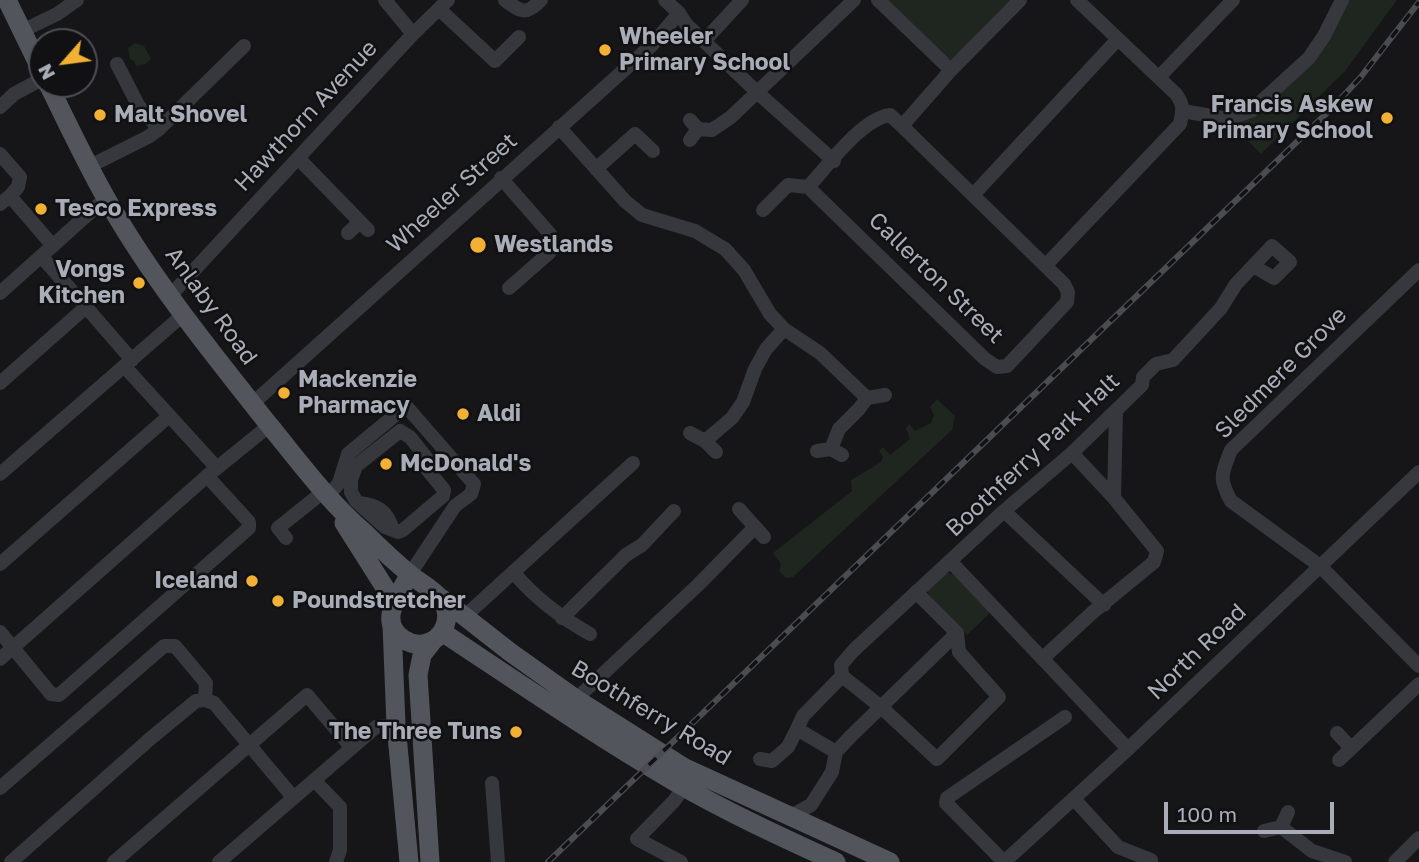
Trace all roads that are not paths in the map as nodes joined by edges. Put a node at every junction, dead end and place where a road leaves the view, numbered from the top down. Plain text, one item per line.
1 (77, 0) edge
2 (385, 0) edge
3 (505, 0) edge
4 (541, 0) edge
5 (665, 0) edge
6 (742, 0) edge
7 (854, 0) edge
8 (878, 0) edge
9 (1020, 0) edge
10 (1233, 0) edge
11 (1342, 0) edge
12 (1085, 3) edge
13 (444, 4) edge
14 (6, 7) edge
15 (679, 13) junction
16 (22, 31) junction
17 (413, 34) junction
18 (519, 37) dead end
19 (1118, 39) junction
20 (705, 40) junction
21 (28, 43) edge
22 (244, 46) dead end
23 (117, 64) dead end
24 (951, 70) junction
25 (1158, 77) junction
26 (28, 86) edge
27 (758, 93) junction
28 (55, 98) edge
29 (0, 107) edge
30 (1183, 111) junction
31 (902, 126) junction
32 (559, 127) junction
33 (159, 129) junction
34 (693, 130) dead end
35 (653, 151) dead end
36 (0, 154) edge
37 (298, 158) junction
38 (834, 161) junction
39 (90, 166) junction
40 (596, 169) junction
41 (501, 178) junction
42 (808, 187) junction
43 (973, 195) junction
44 (106, 198) junction
45 (5, 200) edge
46 (763, 210) dead end
47 (348, 233) dead end
48 (53, 246) junction
49 (41, 256) junction
50 (1046, 265) junction
51 (1253, 266) dead end
52 (1419, 270) edge
53 (509, 288) dead end
54 (0, 293) edge
55 (170, 296) junction
56 (86, 307) junction
57 (184, 314) junction
58 (783, 329) junction
59 (128, 363) junction
60 (0, 383) edge
61 (886, 395) dead end
62 (867, 398) junction
63 (252, 404) junction
64 (1116, 411) junction
65 (169, 416) junction
66 (270, 425) junction
67 (690, 433) dead end
68 (705, 441) junction
69 (446, 452) junction
70 (716, 452) dead end
71 (830, 452) dead end
72 (1072, 453) junction
73 (632, 463) dead end
74 (430, 467) junction
75 (212, 472) junction
76 (1419, 472) edge
77 (0, 474) edge
78 (1114, 498) junction
79 (328, 499) junction
80 (739, 509) dead end
81 (674, 511) dead end
82 (1004, 511) junction
83 (286, 538) dead end
84 (951, 562) junction
85 (0, 564) edge
86 (1320, 566) junction
87 (514, 573) junction
88 (410, 574) junction
89 (916, 592) junction
90 (435, 594) junction
91 (394, 602) junction
92 (1104, 605) junction
93 (464, 617) junction
94 (562, 618) junction
95 (392, 625) junction
96 (0, 632) edge
97 (957, 633) junction
98 (590, 634) dead end
99 (437, 637) junction
100 (13, 647) junction
101 (1043, 658) junction
102 (0, 659) edge
103 (1419, 666) edge
104 (418, 676) junction
105 (842, 676) junction
106 (395, 678) junction
107 (1419, 684) edge
108 (205, 700) junction
109 (570, 707) junction
110 (881, 707) junction
111 (1065, 717) dead end
112 (396, 725) junction
113 (797, 729) junction
114 (1337, 733) dead end
115 (248, 744) junction
116 (352, 748) junction
117 (1351, 748) junction
118 (1128, 749) junction
119 (836, 752) junction
120 (758, 758) dead end
121 (1339, 760) dead end
122 (314, 780) junction
123 (492, 783) dead end
124 (684, 787) junction
125 (0, 789) edge
126 (293, 797) junction
127 (1074, 799) junction
128 (811, 805) junction
129 (428, 806) junction
130 (405, 807) junction
131 (1288, 812) dead end
132 (789, 817) junction
133 (1281, 827) junction
134 (815, 829) junction
135 (1264, 831) dead end
136 (1419, 838) edge
137 (1151, 860) edge
138 (12, 862) edge
139 (114, 862) edge
140 (219, 862) edge
141 (336, 862) edge
142 (409, 862) edge
143 (430, 862) edge
144 (498, 862) edge
145 (681, 862) edge
146 (836, 862) edge
147 (890, 862) edge
148 (1004, 862) edge
149 (1345, 862) edge
150 (1395, 862) edge

1 - 16 street
2 - 17 street
3 - 4 street
5 - 15 street
6 - 20 street
7 - 27 street
8 - 24 street
9 - 24 street
10 - 25 street
11 - 30 street
12 - 19 street
13 - 17 street, Hawthorn Avenue
13 - 18 street
14 - 16 main road
15 - 20 street
15 - 32 street, Wheeler Street
16 - 21 main road
17 - 37 street, Hawthorn Avenue
19 - 25 street
19 - 43 street
20 - 27 street
22 - 33 street
23 - 33 street
24 - 31 street
25 - 30 street
26 - 29 street
27 - 34 street
27 - 38 street
28 - 39 main road, Anlaby Road
30 - 50 street
31 - 38 street, Callerton Street
31 - 43 street, Callerton Street
32 - 40 street
32 - 41 street, Wheeler Street
33 - 39 street
35 - 40 street
36 - 45 street
37 - 47 street
37 - 55 street, Hawthorn Avenue
38 - 42 street
39 - 44 main road, Anlaby Road
40 - 58 street
41 - 53 street
41 - 63 street, Wheeler Street
42 - 46 street
42 - 50 street, Callerton Street
43 - 50 street, Callerton Street
44 - 48 street
44 - 55 main road, Anlaby Road
45 - 48 street
48 - 49 street
49 - 54 street
49 - 56 street
51 - 64 street, Boothferry Park Halt
52 - 86 street, Sledmere Grove
55 - 57 main road, Anlaby Road
56 - 59 street
56 - 60 street
57 - 59 street
57 - 63 main road, Anlaby Road
58 - 62 street
58 - 68 street
59 - 65 street
59 - 77 street
61 - 62 street
62 - 71 street
63 - 66 main road, Anlaby Road
64 - 72 street, Boothferry Park Halt
64 - 78 street
65 - 75 street
65 - 85 street
66 - 75 street
66 - 79 main road, Anlaby Road
67 - 68 street
68 - 70 street
69 - 74 street
69 - 79 street
69 - 88 street
72 - 78 street
72 - 82 street, Boothferry Park Halt
73 - 87 street
74 - 74 street
75 - 100 street
75 - 100 street
76 - 86 street, North Road
78 - 92 street
79 - 83 street
79 - 88 main road, Anlaby Road
79 - 91 main road, Anlaby Road
80 - 109 street
81 - 94 street
82 - 84 street, Boothferry Park Halt
82 - 92 street
84 - 89 street, Boothferry Park Halt
84 - 101 street
86 - 103 street, Sledmere Grove
86 - 118 street, North Road
87 - 93 street
87 - 94 street
88 - 90 main road, Anlaby Road
88 - 91 main road
89 - 97 street
89 - 105 street, Boothferry Park Halt
90 - 91 main road
90 - 93 main road, Boothferry Road
90 - 99 main road
91 - 95 main road
92 - 101 street
93 - 109 main road, Boothferry Road
94 - 98 street
95 - 99 main road
95 - 106 main road
96 - 100 street
97 - 110 street
97 - 110 street
99 - 104 main road
99 - 109 main road, Boothferry Road
100 - 102 street
101 - 118 street
104 - 106 street
104 - 129 main road
105 - 110 street
105 - 113 street, Boothferry Park Halt
106 - 112 main road
107 - 117 street
108 - 115 street
108 - 125 street
108 - 138 street
109 - 124 main road, Boothferry Road
109 - 132 main road, Boothferry Road
110 - 119 street
111 - 148 street
112 - 116 street
112 - 130 main road
113 - 119 street
113 - 120 street, Boothferry Park Halt
114 - 117 street
115 - 116 street
115 - 126 street
115 - 139 street
116 - 122 street
117 - 121 street
118 - 127 street, North Road
119 - 128 street
122 - 126 street
122 - 141 street
123 - 144 street
124 - 145 street
124 - 146 main road, Boothferry Road
126 - 140 street
127 - 137 street
127 - 148 street, North Road
128 - 132 street
128 - 134 street
129 - 130 street
129 - 143 main road
130 - 142 main road
131 - 133 street
132 - 134 main road, Boothferry Road
133 - 135 street
133 - 149 street
134 - 147 main road, Boothferry Road
136 - 150 street

